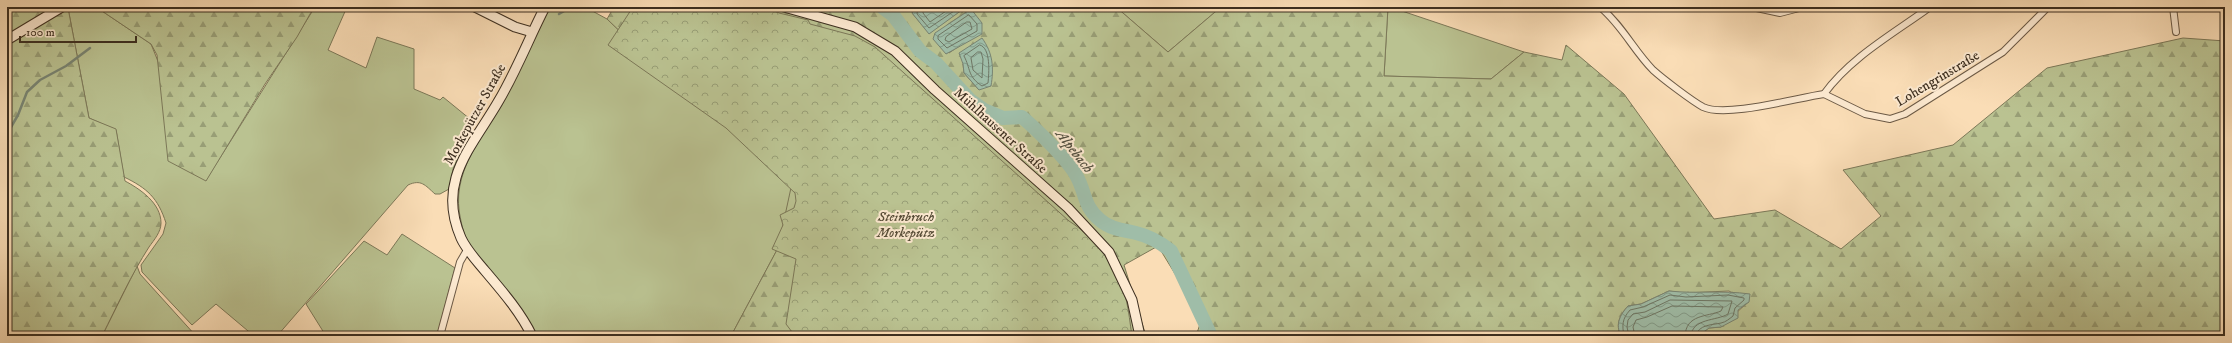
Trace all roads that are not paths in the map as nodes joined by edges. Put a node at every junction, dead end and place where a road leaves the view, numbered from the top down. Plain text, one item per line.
1 (62, 7) edge
2 (475, 7) edge
3 (545, 7) edge
4 (784, 7) edge
5 (1600, 7) edge
6 (1752, 7) edge
7 (1802, 7) edge
8 (1930, 7) edge
9 (2048, 7) edge
10 (2173, 7) edge
11 (532, 32) junction
12 (2176, 32) dead end
13 (7, 40) edge
14 (1824, 94) junction
15 (468, 250) junction
16 (440, 336) edge
17 (532, 336) edge
18 (1140, 336) edge

1 - 13 street
2 - 11 street
3 - 11 street, Morkepützer Straße
4 - 18 street, Mühlhausener Straße
5 - 14 street
6 - 7 street
8 - 14 street
9 - 14 street, Lohengrinstraße
10 - 12 street
11 - 15 street, Morkepützer Straße
15 - 16 street
15 - 17 street, Morkepützer Straße

